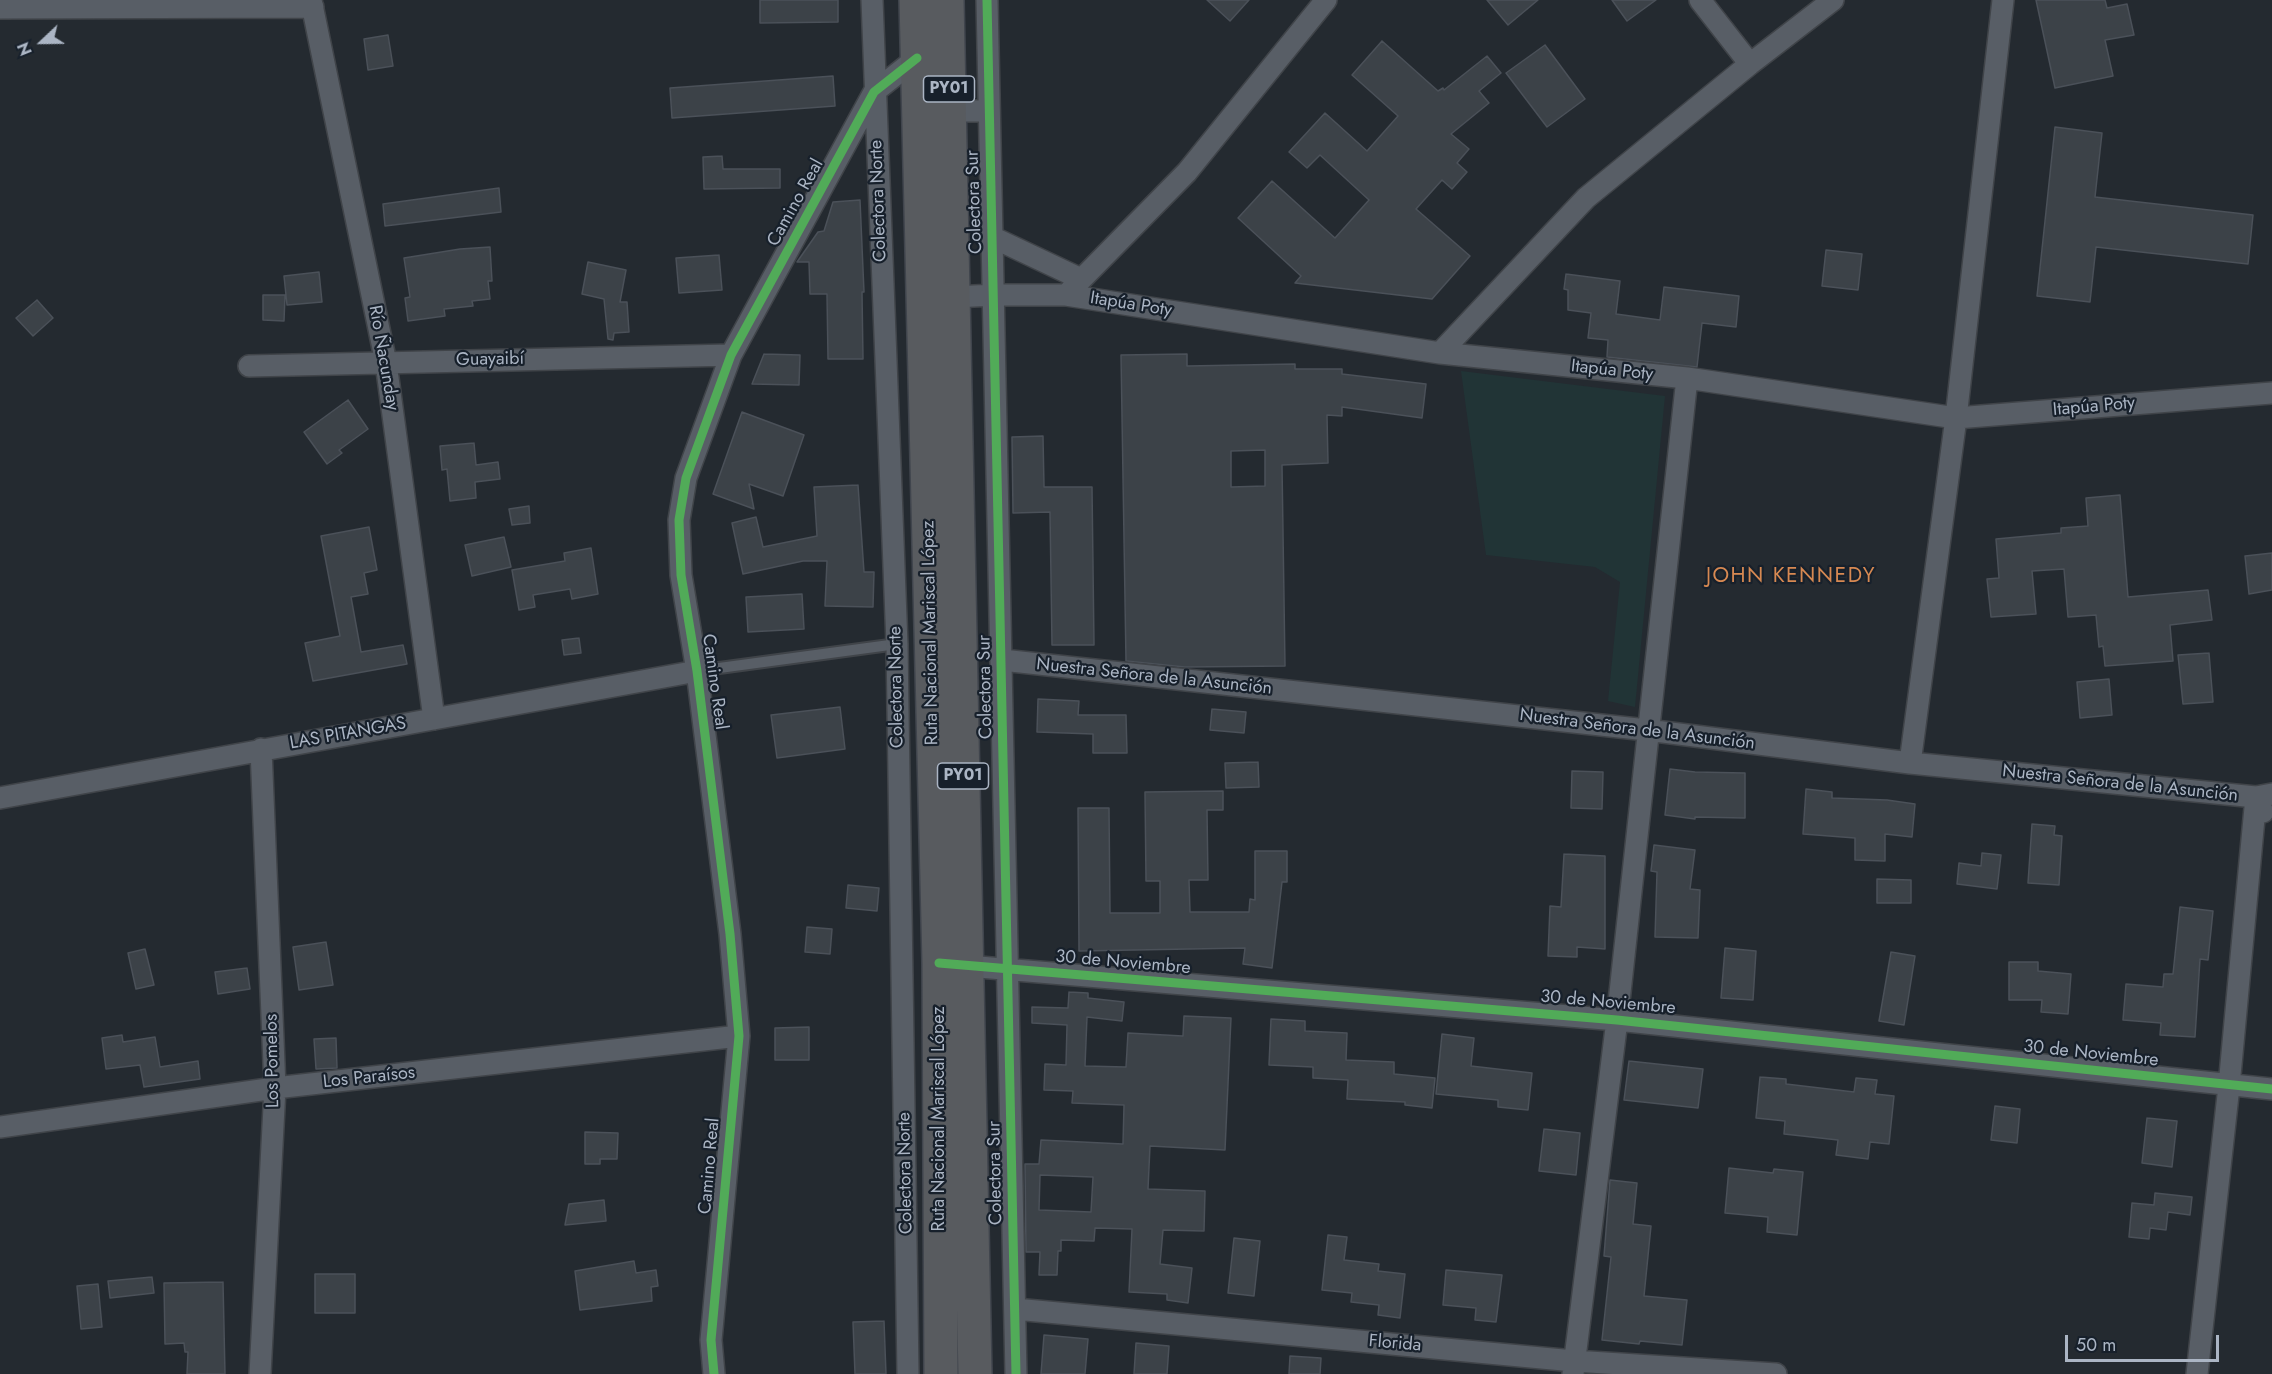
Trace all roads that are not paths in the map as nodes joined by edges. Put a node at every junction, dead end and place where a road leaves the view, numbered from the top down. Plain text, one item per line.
1 (872, 0) edge
2 (916, 0) edge
3 (947, 0) edge
4 (987, 0) edge
5 (1326, 0) edge
6 (1700, 0) edge
7 (1833, 0) edge
8 (2003, 0) edge
9 (312, 4) edge
10 (0, 8) edge
11 (917, 58) junction
12 (1750, 64) junction
13 (874, 92) junction
14 (950, 111) junction
15 (988, 111) junction
16 (992, 237) junction
17 (1081, 279) junction
18 (994, 295) junction
19 (1066, 295) junction
20 (954, 297) junction
21 (1440, 353) junction
22 (731, 355) junction
23 (386, 363) junction
24 (249, 366) dead end
25 (1688, 378) junction
26 (2272, 393) edge
27 (1956, 418) junction
28 (897, 644) junction
29 (1002, 660) junction
30 (697, 671) junction
31 (434, 719) junction
32 (1647, 730) junction
33 (261, 749) junction
34 (1910, 764) junction
35 (0, 798) edge
36 (2264, 801) edge
37 (953, 964) junction
38 (1008, 970) junction
39 (1617, 1020) junction
40 (739, 1036) junction
41 (2229, 1086) junction
42 (276, 1088) junction
43 (2272, 1089) edge
44 (0, 1127) edge
45 (1015, 1309) junction
46 (1574, 1367) edge
47 (260, 1374) edge
48 (711, 1374) edge
49 (908, 1374) edge
50 (941, 1374) edge
51 (975, 1374) edge
52 (1016, 1374) edge
53 (1776, 1374) edge
54 (2197, 1374) edge

1 - 13 street, Colectora Norte
2 - 11 highway, Ruta Nacional Mariscal López / PY01
3 - 14 highway, Ruta Nacional Mariscal López / PY01
4 - 15 street, Colectora Sur
5 - 17 street
6 - 12 street
7 - 12 street
8 - 27 street
9 - 10 street
9 - 23 street, Río Ñacunday
11 - 13 street, Camino Real
11 - 37 highway, Ruta Nacional Mariscal López / PY01
12 - 21 street
13 - 22 street, Camino Real
13 - 28 street, Colectora Norte
14 - 15 street
14 - 20 highway, Ruta Nacional Mariscal López / PY01
15 - 16 street, Colectora Sur
16 - 17 street
16 - 18 street, Colectora Sur
17 - 19 street
18 - 19 street, Itapúa Poty
18 - 20 street, Itapúa Poty
18 - 29 street, Colectora Sur
19 - 21 street, Itapúa Poty
20 - 37 highway, Ruta Nacional Mariscal López / PY01
21 - 25 street, Itapúa Poty
22 - 23 street, Guayaibí
22 - 30 street, Camino Real
23 - 24 street, Guayaibí
23 - 31 street, Río Ñacunday
25 - 27 street, Itapúa Poty
25 - 32 street
26 - 27 street, Itapúa Poty
27 - 34 street
28 - 30 lane
28 - 49 street, Colectora Norte
29 - 32 street, Nuestra Señora de la Asunción
29 - 38 street, Colectora Sur
30 - 31 street, LAS PITANGAS
30 - 40 street, Camino Real
31 - 33 street, LAS PITANGAS
32 - 34 street, Nuestra Señora de la Asunción
32 - 39 street
33 - 35 street, LAS PITANGAS
33 - 42 street, Los Pomelos
34 - 36 street, Nuestra Señora de la Asunción
36 - 41 street
37 - 38 street, 30 de Noviembre
37 - 50 highway, Ruta Nacional Mariscal López / PY01
37 - 51 highway, Ruta Nacional Mariscal López / PY01
38 - 39 street, 30 de Noviembre
38 - 45 street, Colectora Sur
39 - 41 street, 30 de Noviembre
39 - 46 street
40 - 42 street, Los Paraísos
40 - 48 street, Camino Real
41 - 43 street, 30 de Noviembre
41 - 54 street
42 - 44 street, Los Paraísos
42 - 47 street, Los Pomelos
45 - 46 street, Florida
45 - 52 street, Colectora Sur
46 - 53 street, Florida

